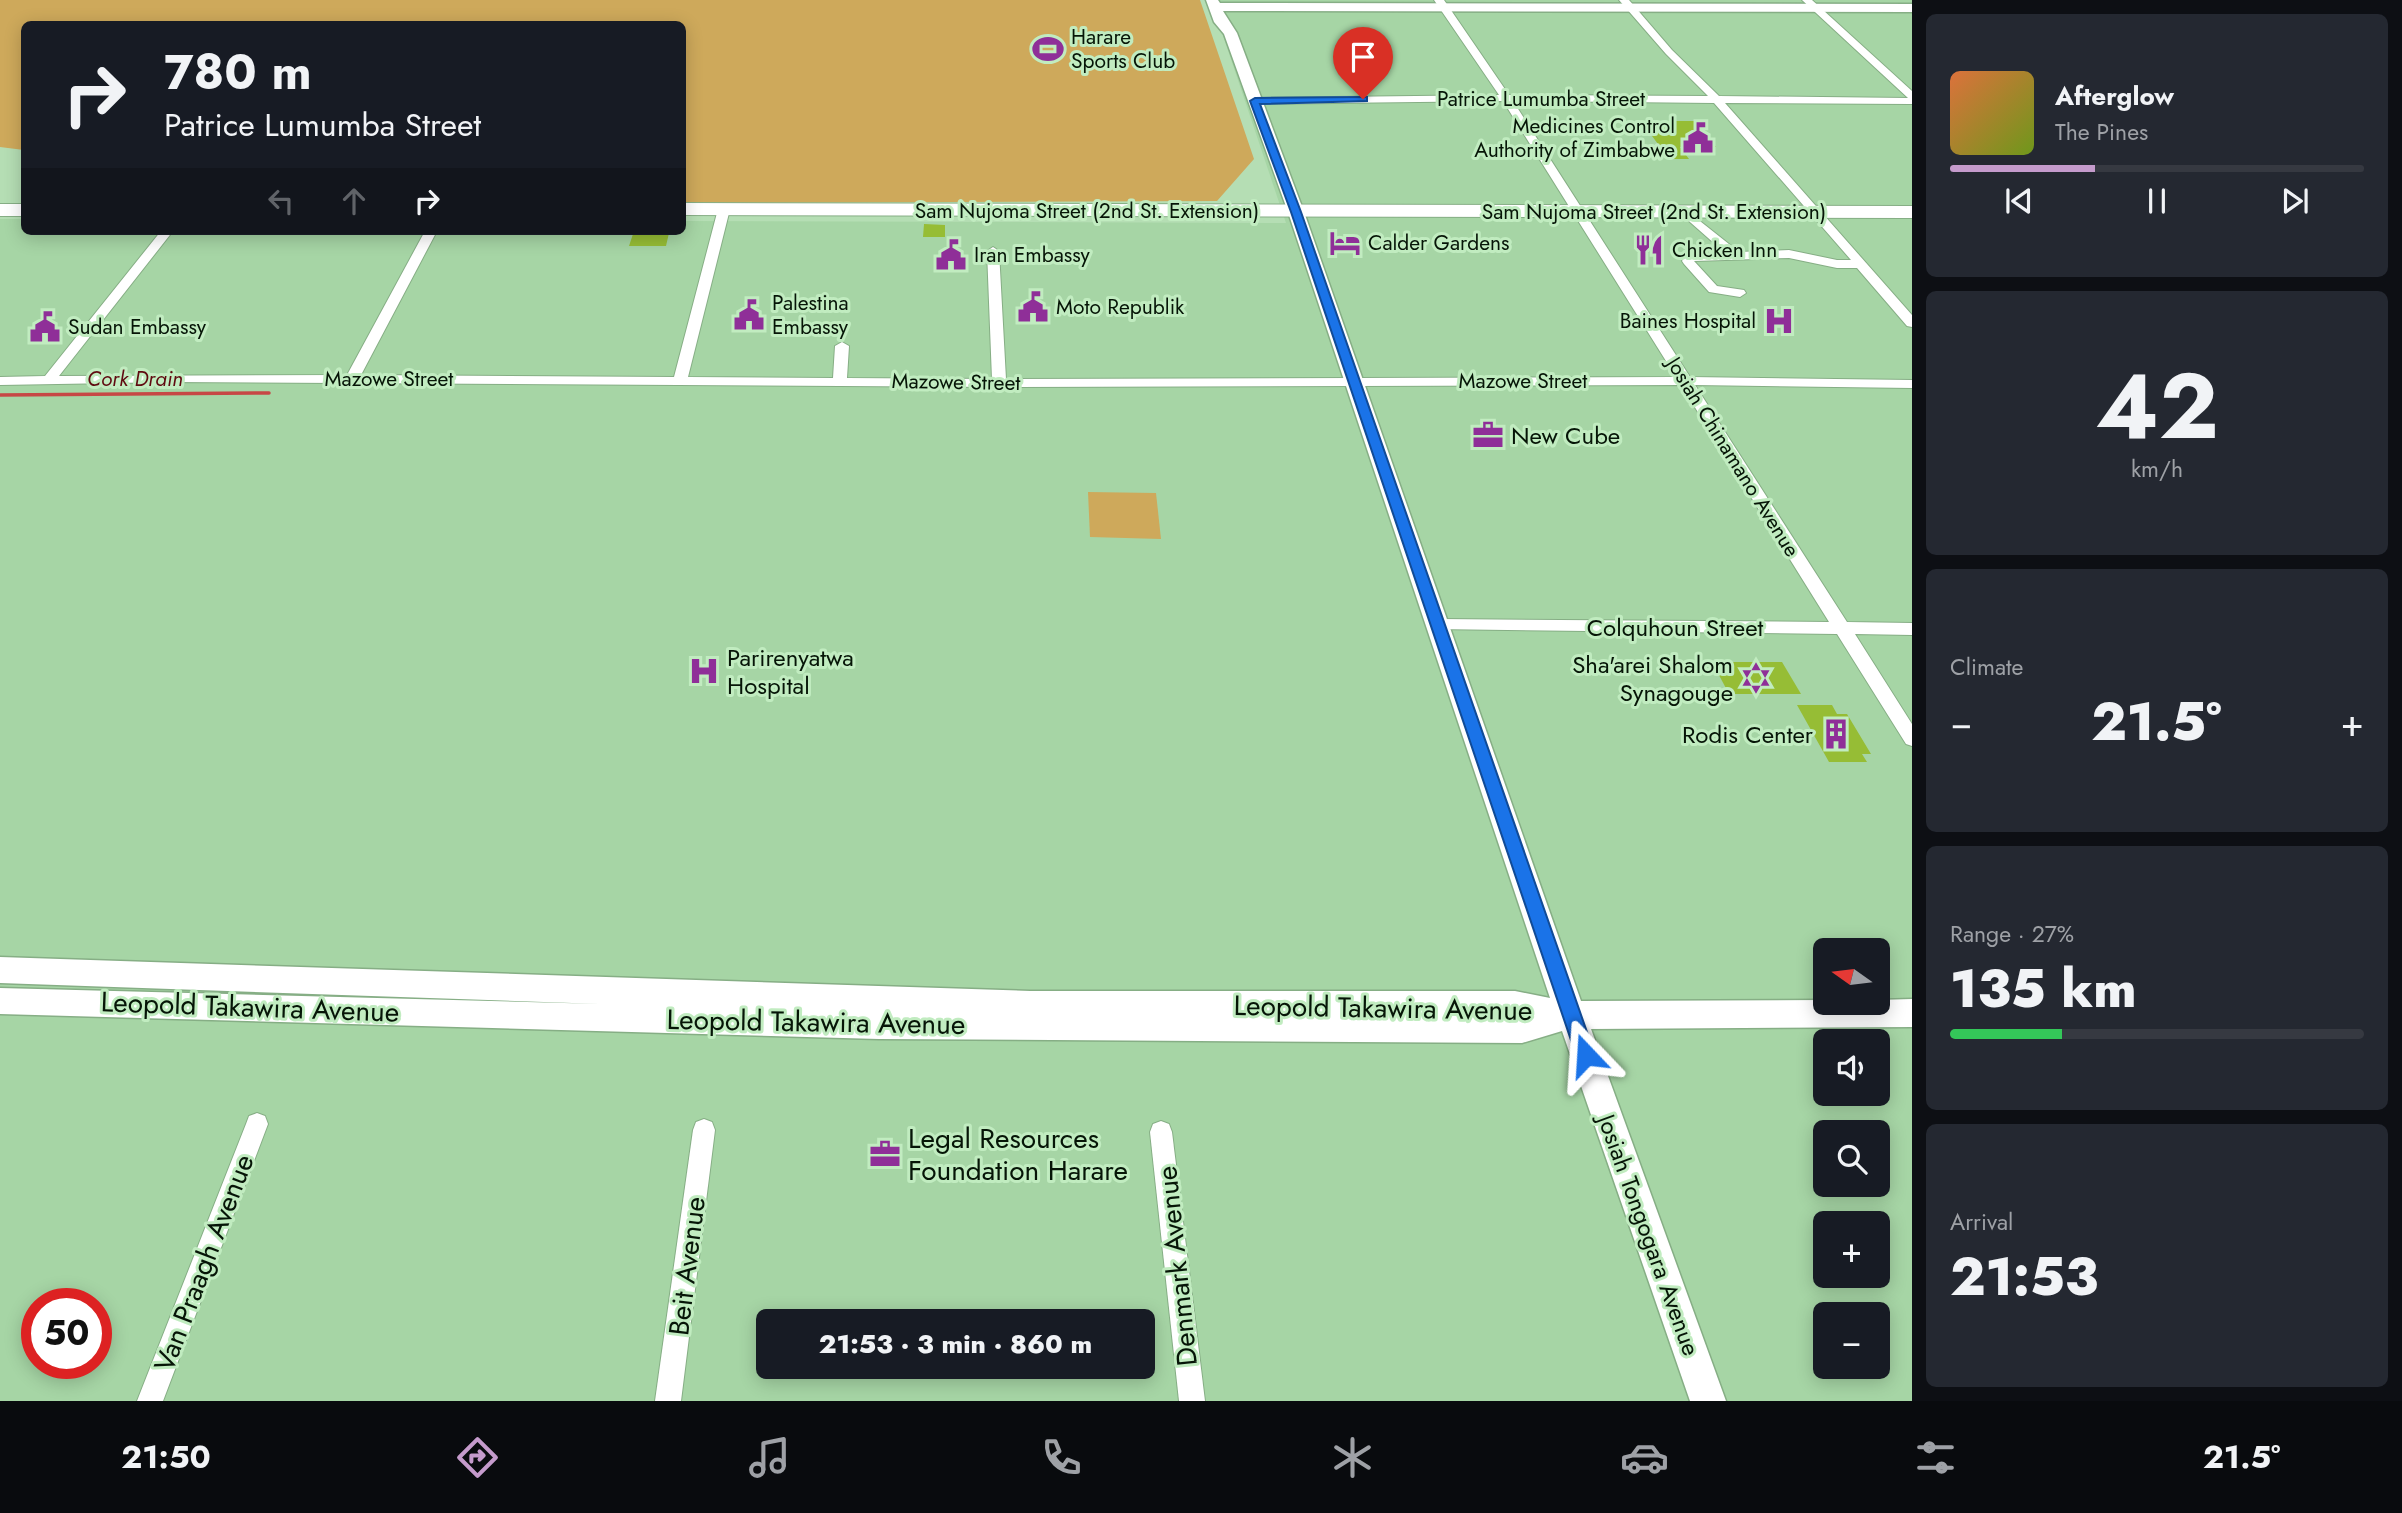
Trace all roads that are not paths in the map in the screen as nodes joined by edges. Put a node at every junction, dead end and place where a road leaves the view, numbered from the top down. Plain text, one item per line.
1 (1835, 0) edge
2 (1253, 3) edge
3 (1441, 3) edge
4 (1626, 3) edge
5 (1810, 3) edge
6 (1221, 8) edge
7 (1912, 8) edge
8 (1912, 96) edge
9 (1508, 101) junction
10 (1912, 101) edge
11 (1718, 102) junction
12 (1256, 104) junction
13 (1912, 108) edge
14 (686, 209) edge
15 (724, 209) junction
16 (0, 210) edge
17 (21, 210) edge
18 (1296, 212) junction
19 (1912, 212) edge
20 (1577, 213) junction
21 (1686, 213) junction
22 (1815, 213) junction
23 (164, 235) edge
24 (430, 235) edge
25 (993, 251) dead end
26 (1736, 256) junction
27 (1860, 264) junction
28 (1740, 293) dead end
29 (1912, 323) edge
30 (842, 346) dead end
31 (352, 379) junction
32 (0, 380) edge
33 (49, 380) junction
34 (680, 380) junction
35 (840, 380) junction
36 (999, 383) junction
37 (1353, 383) junction
38 (1686, 383) junction
39 (1912, 384) edge
40 (1439, 625) junction
41 (1842, 628) junction
42 (1912, 629) edge
43 (1912, 739) edge
44 (0, 970) edge
45 (0, 1001) edge
46 (1912, 1013) edge
47 (1571, 1015) junction
48 (257, 1124) dead end
49 (704, 1130) dead end
50 (1161, 1132) dead end
51 (150, 1401) edge
52 (668, 1401) edge
53 (1192, 1401) edge
54 (1708, 1401) edge

1 - 5 main road
2 - 3 main road
2 - 6 main road
3 - 4 main road
3 - 9 street, Josiah Chinamano Avenue
4 - 5 main road
4 - 11 street
5 - 7 main road
5 - 8 street
6 - 12 main road, Josiah Tongogara Avenue
9 - 11 street, Patrice Lumumba Street
9 - 12 street, Patrice Lumumba Street
9 - 20 street, Josiah Chinamano Avenue
10 - 11 street, Patrice Lumumba Street
11 - 13 street, Patrice Lumumba Street
11 - 22 street
12 - 18 main road, Josiah Tongogara Avenue
14 - 15 highway, Sam Nujoma Street (2nd St. Extension)
15 - 18 highway, Sam Nujoma Street (2nd St. Extension)
15 - 34 street
16 - 17 highway
18 - 20 highway, Sam Nujoma Street (2nd St. Extension)
18 - 37 main road, Josiah Tongogara Avenue
19 - 22 highway, Sam Nujoma Street (2nd St. Extension)
20 - 21 highway, Sam Nujoma Street (2nd St. Extension)
20 - 38 street, Josiah Chinamano Avenue
21 - 22 highway, Sam Nujoma Street (2nd St. Extension)
21 - 26 street
22 - 27 street
23 - 33 street
24 - 31 street
25 - 36 street
26 - 27 street
26 - 28 street
27 - 29 street
30 - 35 street
31 - 33 street, Mazowe Street
31 - 34 street, Mazowe Street
32 - 33 street, Mazowe Street
34 - 35 street, Mazowe Street
35 - 36 street, Mazowe Street
36 - 37 street, Mazowe Street
37 - 38 street, Mazowe Street
37 - 40 main road, Josiah Tongogara Avenue
38 - 39 street, Mazowe Street
38 - 41 street, Josiah Chinamano Avenue
40 - 41 street, Colquhoun Street
40 - 47 main road, Josiah Tongogara Avenue
41 - 42 street, Colquhoun Street
41 - 43 street, Josiah Chinamano Avenue
44 - 47 main road, Leopold Takawira Avenue
45 - 47 main road, Leopold Takawira Avenue
46 - 47 main road
47 - 54 main road, Josiah Tongogara Avenue
48 - 51 street, Van Praagh Avenue
49 - 52 street, Beit Avenue
50 - 53 street, Denmark Avenue

